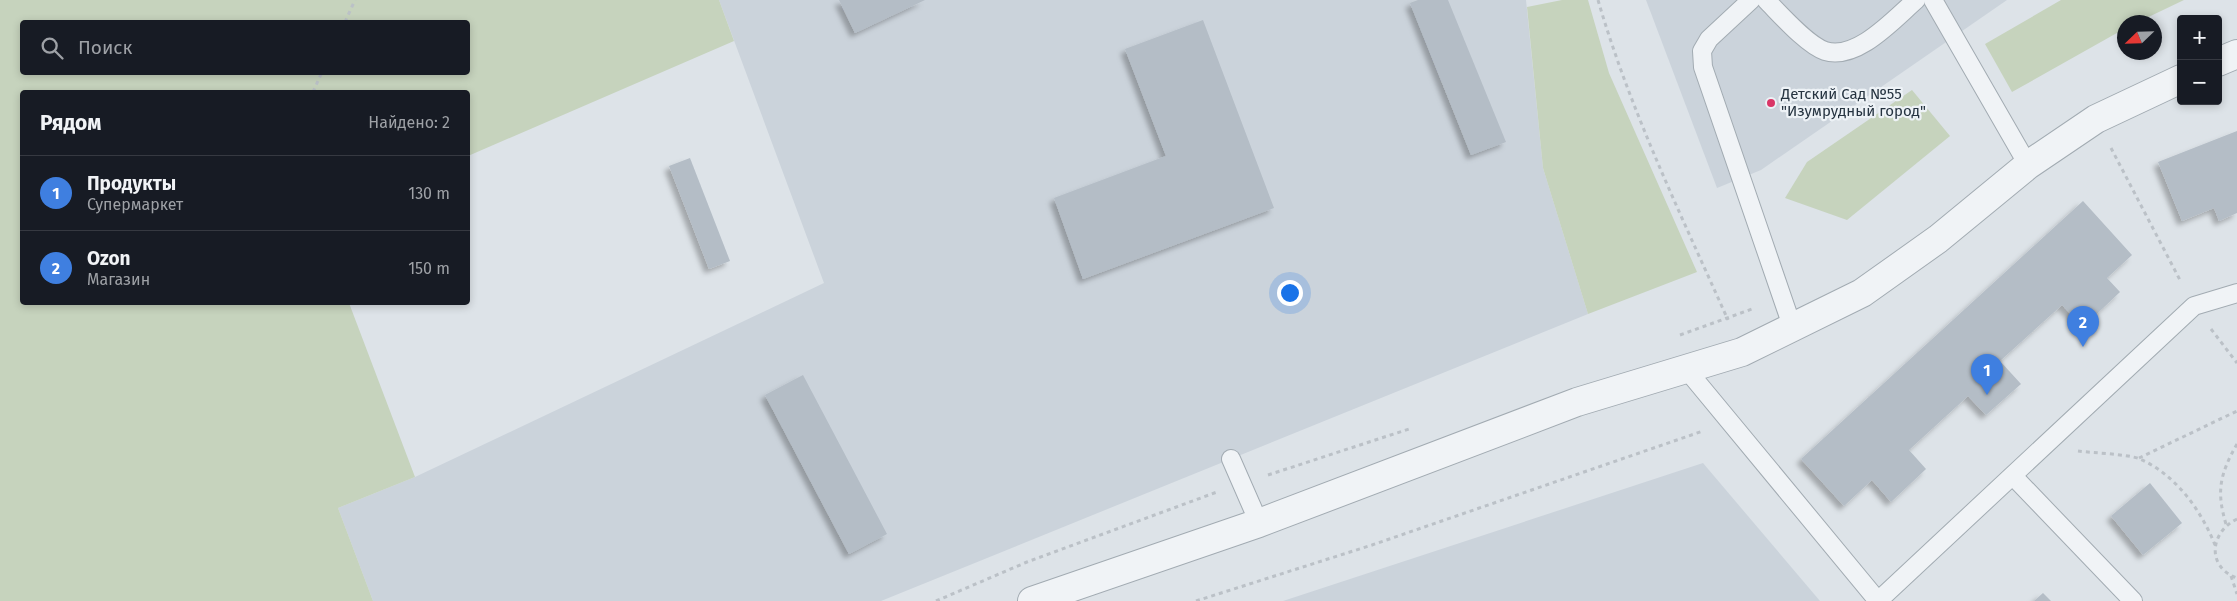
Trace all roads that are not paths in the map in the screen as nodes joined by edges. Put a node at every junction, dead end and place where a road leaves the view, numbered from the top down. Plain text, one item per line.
1 (1751, 0) edge
2 (1766, 0) edge
3 (1916, 0) edge
4 (1933, 0) edge
5 (2237, 54) edge
6 (2222, 60) edge
7 (2177, 81) edge
8 (2028, 166) junction
9 (2237, 293) edge
10 (1793, 328) junction
11 (1687, 370) junction
12 (1231, 459) dead end
13 (2013, 476) junction
14 (1258, 523) junction
15 (1032, 601) edge
16 (1878, 601) edge
17 (2133, 601) edge

1 - 10 lane
2 - 3 lane
4 - 8 lane
5 - 6 street
7 - 8 street
8 - 10 street
9 - 13 lane
10 - 11 street
11 - 14 street
11 - 16 lane
12 - 14 lane
13 - 16 lane
13 - 17 lane
14 - 15 street

